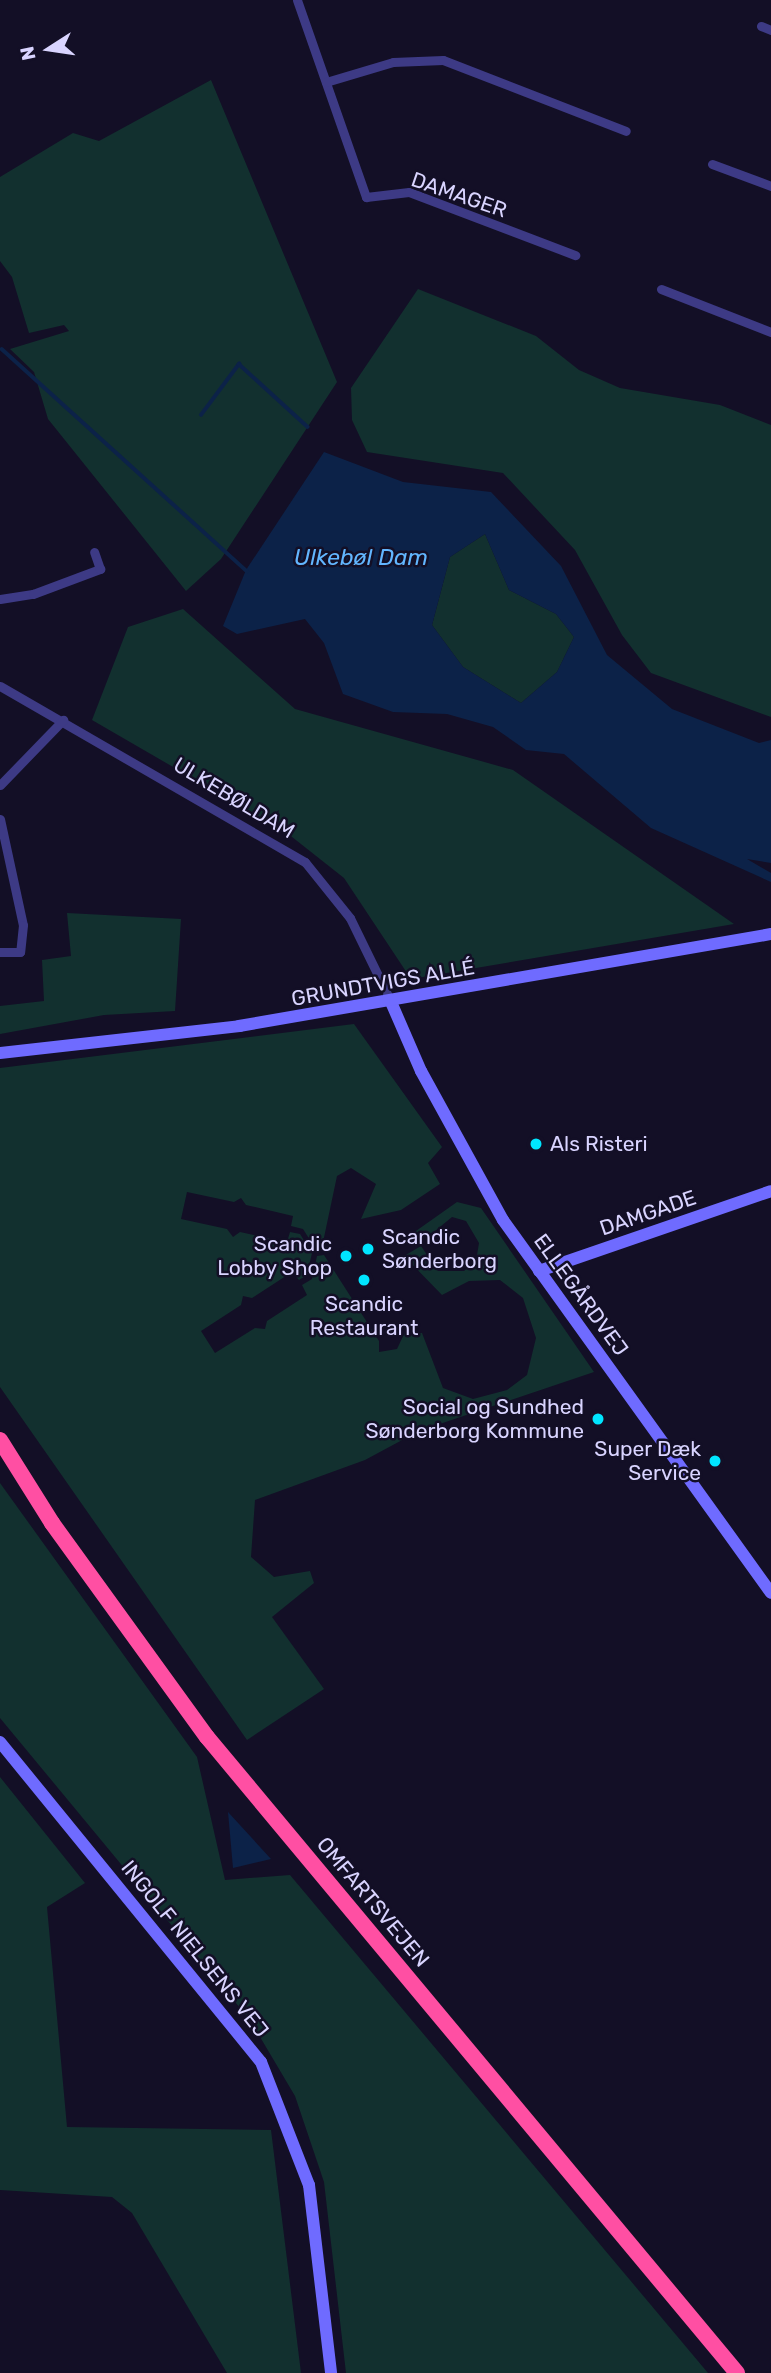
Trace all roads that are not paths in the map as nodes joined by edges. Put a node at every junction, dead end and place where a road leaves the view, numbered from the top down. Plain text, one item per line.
1 (297, 0) edge
2 (326, 82) junction
3 (626, 131) dead end
4 (712, 164) dead end
5 (771, 186) edge
6 (575, 255) dead end
7 (661, 289) dead end
8 (771, 332) edge
9 (94, 552) dead end
10 (0, 599) edge
11 (0, 686) edge
12 (63, 720) junction
13 (0, 785) edge
14 (0, 819) edge
15 (771, 934) edge
16 (0, 952) edge
17 (391, 1002) junction
18 (0, 1053) edge
19 (771, 1191) edge
20 (539, 1271) junction
21 (0, 1440) edge
22 (771, 1593) edge
23 (0, 1742) edge
24 (331, 2373) edge
25 (737, 2373) edge

1 - 2 street, DAMAGER
2 - 3 street
2 - 6 street, DAMAGER
4 - 5 street
7 - 8 street
9 - 10 street
11 - 12 street, ULKEBØLDAM
12 - 13 street
12 - 17 street, ULKEBØLDAM
14 - 16 street
15 - 17 street, GRUNDTVIGS ALLÉ
17 - 18 street, GRUNDTVIGS ALLÉ
17 - 20 street, ELLEGÅRDVEJ
19 - 20 street, DAMGADE
20 - 22 street, ELLEGÅRDVEJ
21 - 25 highway, OMFARTSVEJEN
23 - 24 street, INGOLF NIELSENS VEJ

